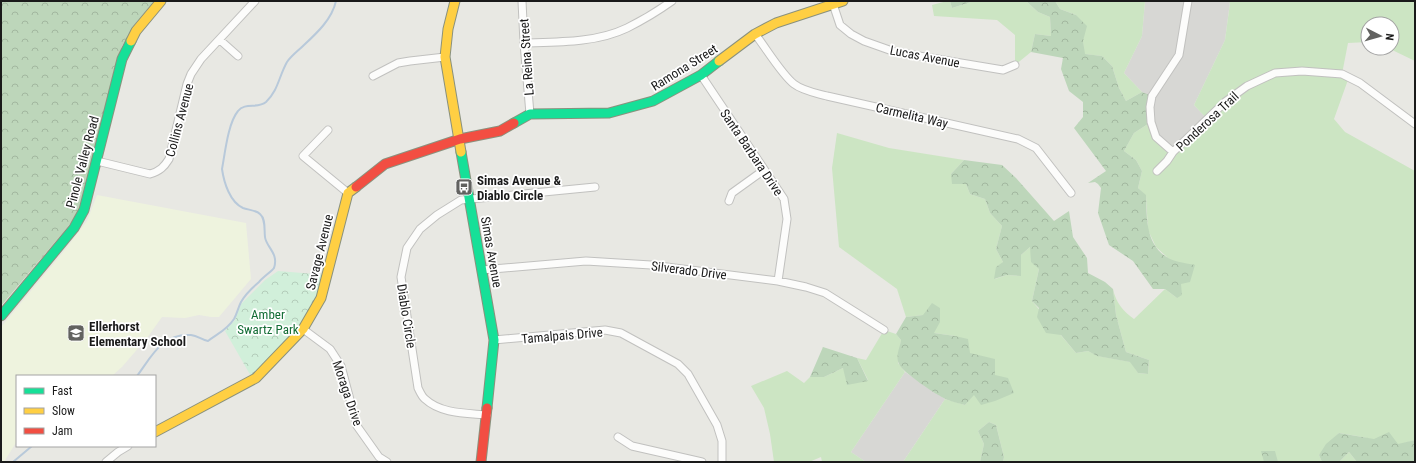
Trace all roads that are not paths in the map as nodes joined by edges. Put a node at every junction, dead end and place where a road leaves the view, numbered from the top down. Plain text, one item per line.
1 (161, 1) edge
2 (255, 1) edge
3 (455, 1) edge
4 (522, 1) edge
5 (672, 1) edge
6 (843, 1) edge
7 (1188, 1) edge
8 (833, 2) edge
9 (755, 34) junction
10 (220, 40) junction
11 (524, 43) junction
12 (238, 56) dead end
13 (445, 57) junction
14 (1015, 65) dead end
15 (701, 75) junction
16 (373, 76) dead end
17 (530, 114) junction
18 (1415, 124) edge
19 (328, 130) dead end
20 (460, 139) junction
21 (1173, 152) junction
22 (97, 161) junction
23 (764, 170) junction
24 (1157, 171) dead end
25 (596, 187) dead end
26 (348, 193) junction
27 (1071, 193) dead end
28 (470, 199) junction
29 (729, 201) dead end
30 (482, 270) junction
31 (778, 282) junction
32 (1, 316) edge
33 (303, 330) junction
34 (884, 330) dead end
35 (494, 340) junction
36 (486, 415) junction
37 (156, 431) edge
38 (618, 436) dead end
39 (126, 447) edge
40 (377, 460) edge
41 (106, 462) edge
42 (387, 462) edge
43 (481, 462) edge
44 (702, 462) edge
45 (722, 462) edge

1 - 22 street, Pinole Valley Road
2 - 10 street, Collins Avenue
3 - 13 street, Simas Avenue
4 - 11 street, La Reina Street
5 - 11 street
6 - 8 street, Ramona Street
7 - 21 street
8 - 9 street, Ramona Street
8 - 14 street, Lucas Avenue
9 - 15 street, Ramona Street
9 - 27 street, Carmelita Way
10 - 12 street
10 - 22 street, Collins Avenue
11 - 17 street, La Reina Street
13 - 16 street
13 - 20 street, Simas Avenue
15 - 17 street, Ramona Street
15 - 23 street, Santa Barbara Drive
17 - 20 street, Ramona Street
18 - 21 street, Ponderosa Trail
19 - 26 street
20 - 26 street
20 - 28 street, Simas Avenue
21 - 24 street, Ponderosa Trail
22 - 32 street, Pinole Valley Road
23 - 29 street
23 - 31 street, Santa Barbara Drive
25 - 28 street, Diablo Circle
26 - 33 street, Savage Avenue
28 - 30 street, Simas Avenue
28 - 36 street, Diablo Circle
30 - 31 street, Silverado Drive
30 - 35 street, Simas Avenue
31 - 34 street, Silverado Drive
33 - 37 street, Savage Avenue
33 - 40 street, Moraga Drive
35 - 36 street, Simas Avenue
35 - 45 street, Tamalpais Drive
36 - 43 street, Simas Avenue
38 - 44 street
39 - 41 street
40 - 42 street, Moraga Drive

